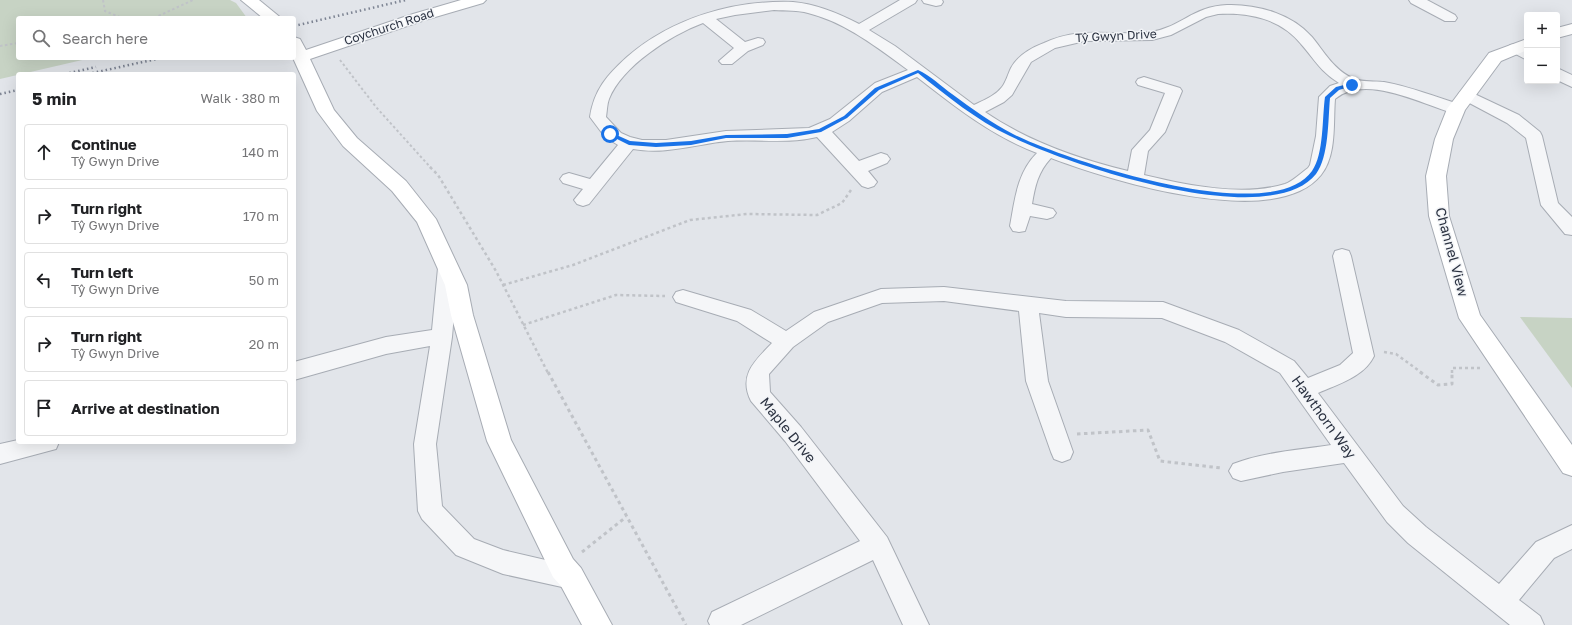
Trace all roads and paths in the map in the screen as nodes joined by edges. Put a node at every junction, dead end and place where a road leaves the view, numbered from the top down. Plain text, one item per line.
1 (103, 0) edge
2 (193, 0) edge
3 (249, 0) edge
4 (478, 0) edge
5 (910, 0) edge
6 (1416, 0) edge
7 (117, 16) edge
8 (158, 16) edge
9 (269, 16) edge
10 (705, 18) junction
11 (1450, 18) dead end
12 (1572, 29) edge
13 (859, 30) junction
14 (1560, 32) edge
15 (758, 42) dead end
16 (16, 43) edge
17 (0, 46) edge
18 (332, 47) junction
19 (743, 48) junction
20 (298, 49) edge
21 (1523, 49) edge
22 (727, 61) dead end
23 (918, 71) junction
24 (1560, 75) edge
25 (1144, 82) dead end
26 (1572, 82) edge
27 (1352, 85) junction
28 (1461, 102) junction
29 (973, 112) junction
30 (821, 131) junction
31 (629, 143) junction
32 (1048, 151) junction
33 (881, 160) dead end
34 (862, 175) junction
35 (1135, 178) junction
36 (569, 179) dead end
37 (595, 186) junction
38 (583, 200) dead end
39 (1046, 213) dead end
40 (1572, 229) edge
41 (1342, 256) dead end
42 (448, 268) junction
43 (503, 284) junction
44 (683, 297) joint
45 (1028, 306) junction
46 (1066, 310) joint
47 (523, 325) junction
48 (442, 337) junction
49 (786, 341) junction
50 (1362, 347) junction
51 (1504, 368) junction
52 (296, 370) edge
53 (1305, 389) junction
54 (1059, 443) joint
55 (40, 444) edge
56 (1350, 452) junction
57 (0, 454) edge
58 (1572, 466) edge
59 (1241, 471) joint
60 (626, 517) junction
61 (1572, 536) edge
62 (878, 545) junction
63 (567, 572) junction
64 (1500, 601) junction
65 (721, 622) dead end
66 (598, 625) edge
67 (686, 625) edge
68 (916, 625) edge
69 (1531, 625) edge

1 - 7 path
2 - 8 path
3 - 9 street
4 - 18 street, Coychurch Road
5 - 13 street
6 - 11 street
10 - 13 street
10 - 19 street
10 - 31 street
12 - 14 street
13 - 23 street
15 - 19 street
16 - 17 path
18 - 20 street, Coychurch Road
18 - 43 path
19 - 22 street
20 - 42 street
21 - 28 street, Channel View
23 - 29 street
23 - 30 street
24 - 26 street
25 - 35 street
27 - 28 street
27 - 29 street, Tŷ Gwyn Drive
27 - 35 street
28 - 40 street
28 - 51 street, Channel View
29 - 32 street
30 - 31 street
30 - 34 street
31 - 37 street
32 - 35 street
32 - 39 street
33 - 34 street
34 - 43 path
36 - 37 street
37 - 38 street
41 - 50 street
42 - 48 street
42 - 63 street
43 - 47 path
44 - 47 path
44 - 49 street
45 - 46 street, Maple Drive
45 - 49 street, Maple Drive
45 - 54 street
46 - 53 street, Hawthorn Way
47 - 60 path
48 - 52 street
48 - 63 street
49 - 62 street, Maple Drive
50 - 51 path
50 - 53 street
51 - 58 street, Channel View
53 - 56 street, Hawthorn Way
54 - 59 path
55 - 57 street
56 - 59 street
56 - 64 street, Hawthorn Way
60 - 63 path
60 - 67 path
61 - 64 street
62 - 65 street
62 - 68 street, Maple Drive
63 - 66 street
64 - 69 street, Hawthorn Way

